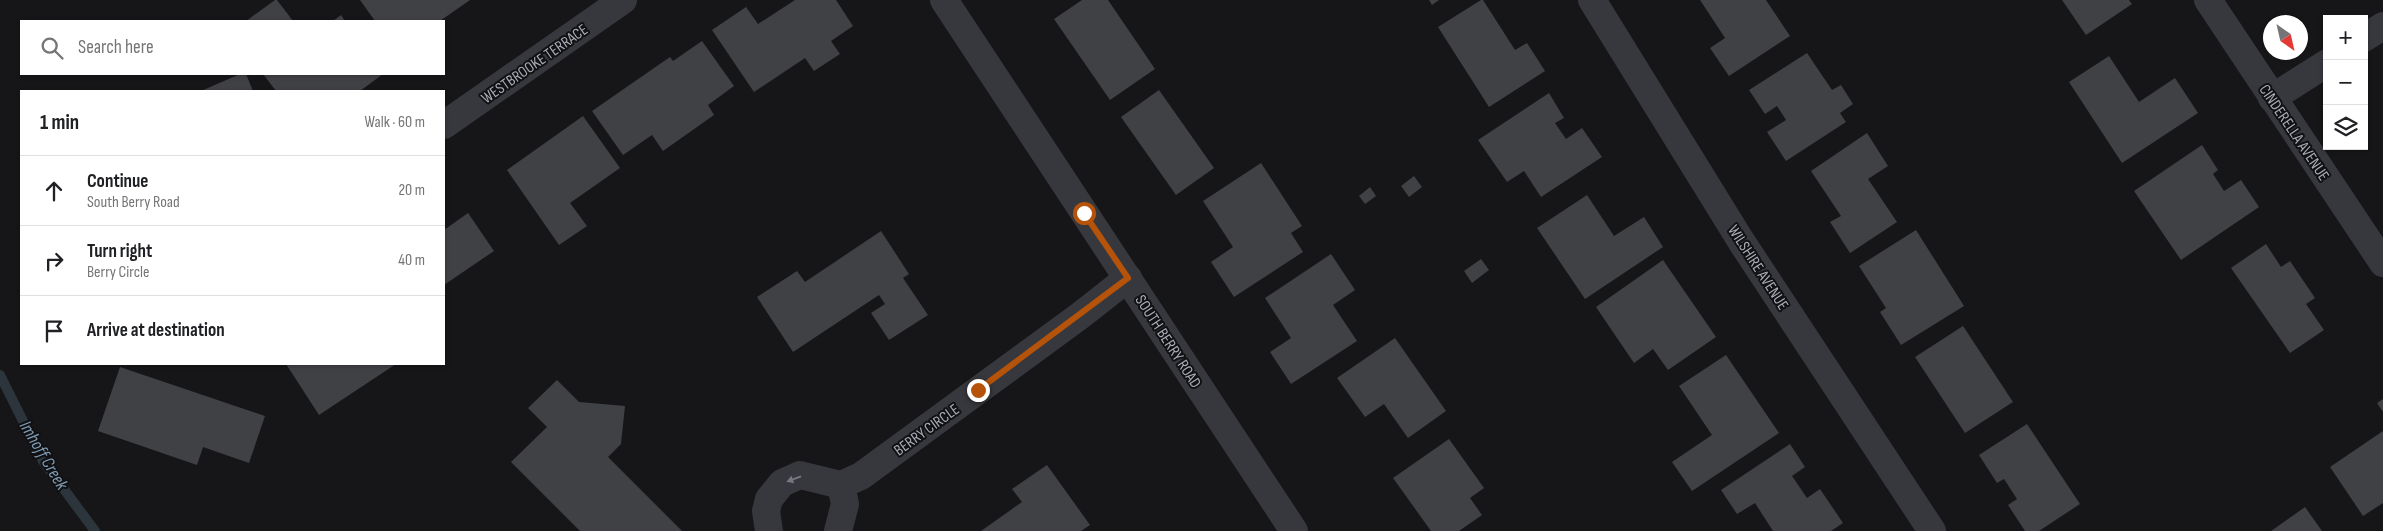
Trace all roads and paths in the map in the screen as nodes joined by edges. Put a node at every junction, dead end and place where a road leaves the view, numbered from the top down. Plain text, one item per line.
1 (623, 0) edge
2 (944, 0) edge
3 (1592, 0) edge
4 (2208, 0) edge
5 (2383, 26) edge
6 (2368, 35) edge
7 (2323, 65) edge
8 (2272, 98) junction
9 (445, 124) edge
10 (2383, 263) edge
11 (1128, 278) junction
12 (841, 485) junction
13 (769, 531) edge
14 (838, 531) edge
15 (1294, 531) edge
16 (1932, 531) edge

1 - 9 street, WESTBROOKE TERRACE
2 - 11 street, SOUTH BERRY ROAD
3 - 16 street, WILSHIRE AVENUE
4 - 8 street, CINDERELLA AVENUE
5 - 6 street
7 - 8 street
8 - 10 street, CINDERELLA AVENUE
11 - 12 street, BERRY CIRCLE
11 - 15 street, SOUTH BERRY ROAD
12 -> 13 street
12 - 14 street

